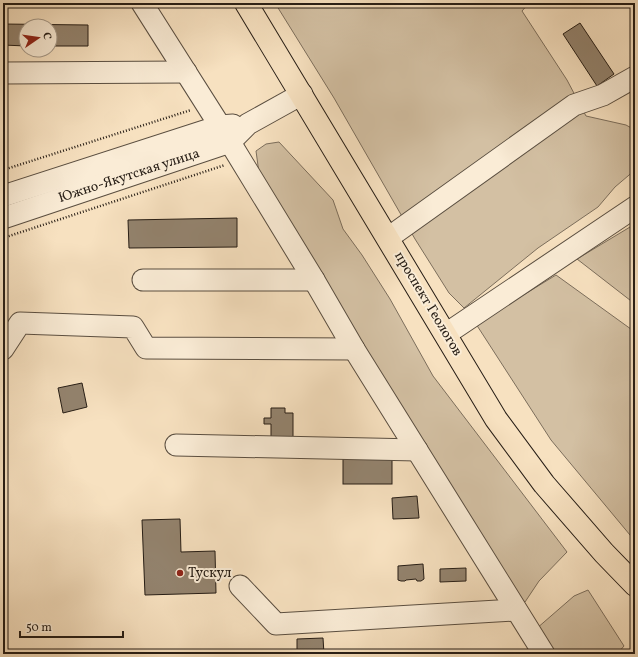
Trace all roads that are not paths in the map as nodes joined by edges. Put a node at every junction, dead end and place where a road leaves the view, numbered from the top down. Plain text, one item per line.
1 (142, 3) edge
2 (246, 3) edge
3 (186, 72) junction
4 (3, 73) edge
5 (635, 77) edge
6 (302, 94) junction
7 (230, 143) junction
8 (3, 196) edge
9 (635, 207) edge
10 (3, 218) edge
11 (388, 238) junction
12 (143, 280) dead end
13 (314, 280) junction
14 (446, 334) junction
15 (3, 349) edge
16 (354, 349) junction
17 (176, 444) dead end
18 (417, 450) junction
19 (635, 585) edge
20 (240, 586) dead end
21 (516, 610) junction
22 (544, 654) edge

1 - 3 street
2 - 6 main road, проспект Геологов
3 - 4 street
3 - 7 street
5 - 11 street
6 - 7 street, Южно-Якутская улица
6 - 11 main road, проспект Геологов
7 - 8 street, Южно-Якутская улица
7 - 10 street, Южно-Якутская улица
7 - 13 street
9 - 14 street
11 - 14 main road, проспект Геологов
12 - 13 street
13 - 16 street
14 - 19 main road, проспект Геологов
15 - 16 street
16 - 18 street
17 - 18 street
18 - 21 street
20 - 21 street
21 - 22 street

